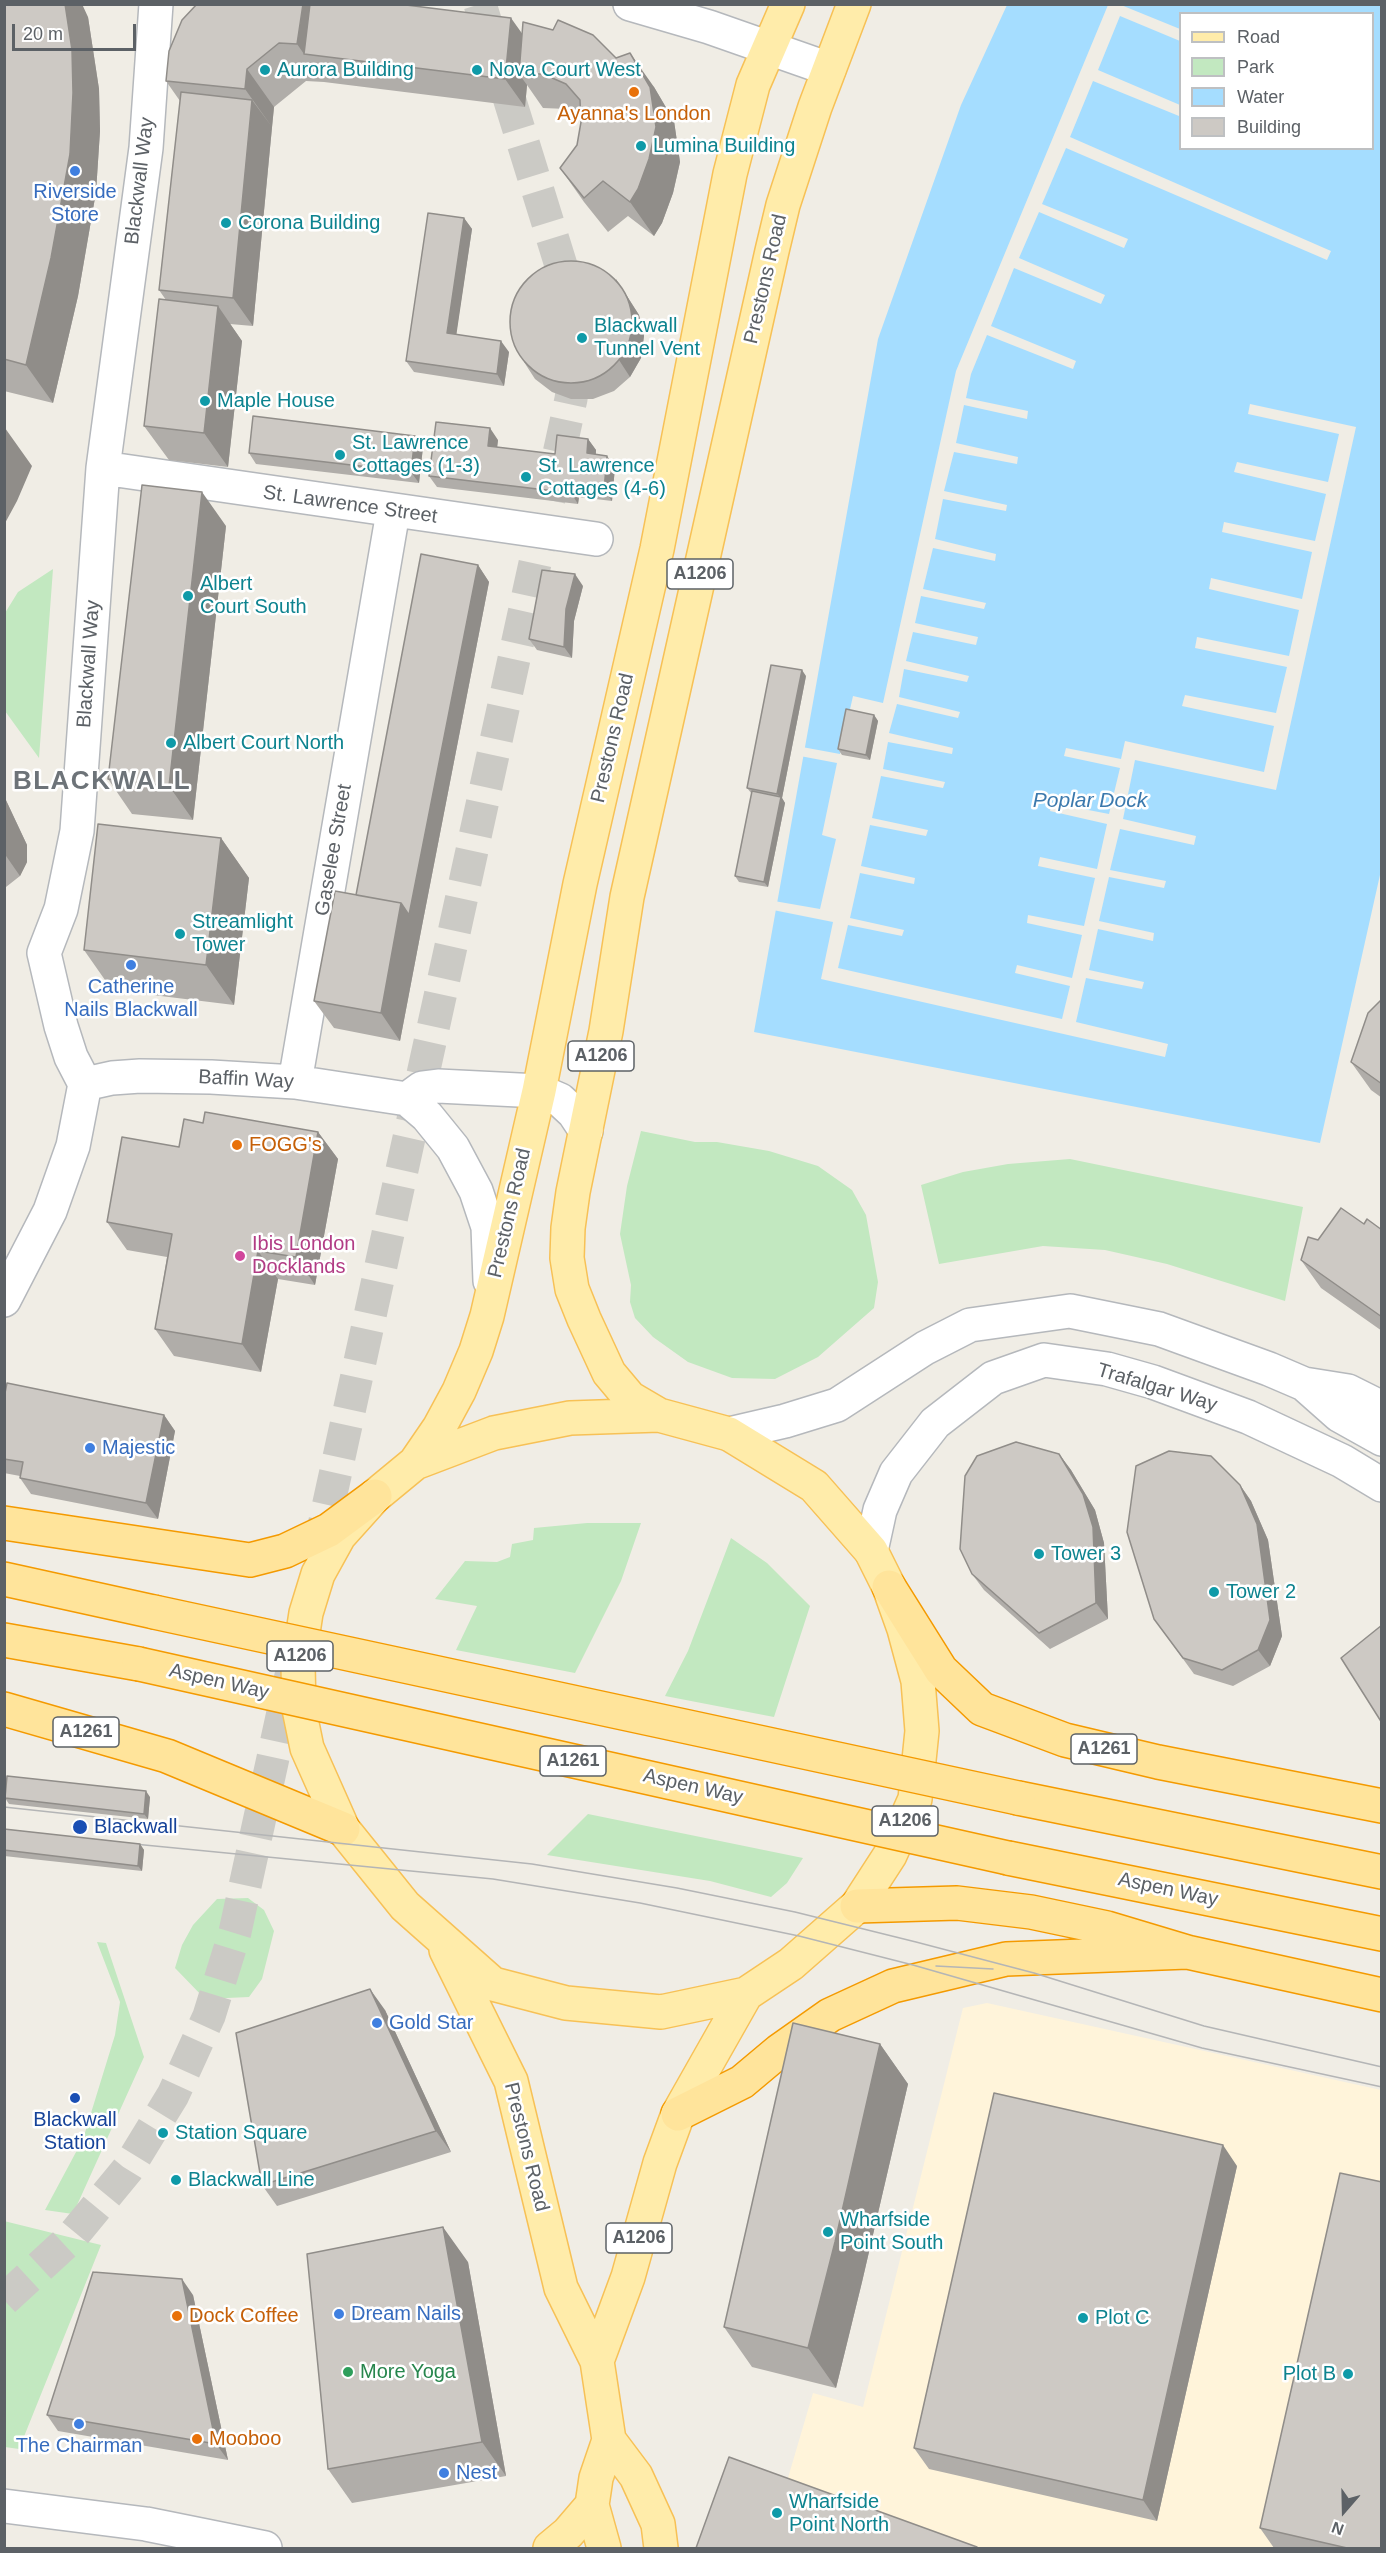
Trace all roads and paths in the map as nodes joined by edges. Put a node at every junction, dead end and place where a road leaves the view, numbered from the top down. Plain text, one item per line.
1 (156, 4) edge
2 (630, 4) edge
3 (788, 4) edge
4 (854, 4) edge
5 (769, 47) junction
6 (829, 69) junction
7 (103, 468) junction
8 (393, 512) junction
9 (596, 539) dead end
10 (295, 1082) junction
11 (85, 1084) junction
12 (539, 1091) junction
13 (407, 1099) junction
14 (586, 1131) junction
15 (4, 1300) edge
16 (487, 1316) junction
17 (1304, 1384) junction
18 (1382, 1408) edge
19 (659, 1416) junction
20 (729, 1434) junction
21 (1382, 1439) edge
22 (415, 1463) junction
23 (1382, 1485) edge
24 (375, 1496) junction
25 (4, 1523) edge
26 (871, 1551) junction
27 (4, 1580) edge
28 (889, 1587) junction
29 (4, 1640) edge
30 (4, 1709) edge
31 (1382, 1806) edge
32 (343, 1829) junction
33 (1382, 1872) edge
34 (857, 1906) junction
35 (1382, 1934) edge
36 (440, 1938) junction
37 (1187, 1952) junction
38 (746, 1994) junction
39 (1382, 1995) edge
40 (678, 2114) junction
41 (597, 2361) junction
42 (609, 2440) junction
43 (592, 2505) junction
44 (4, 2506) edge
45 (265, 2548) edge
46 (550, 2548) edge
47 (604, 2548) edge
48 (661, 2548) edge

1 - 7 street, Blackwall Way
2 - 5 street
3 - 5 main road, Prestons Road / A1206
4 - 6 main road, Prestons Road / A1206
5 - 6 street
5 - 12 main road, Prestons Road / A1206
6 - 14 main road, Prestons Road / A1206
7 - 8 street, St. Lawrence Street
7 - 11 street, Blackwall Way
8 - 9 street, St. Lawrence Street
8 - 10 street, Gaselee Street
10 - 11 street, Baffin Way
10 - 13 street, Baffin Way
11 - 15 street
12 - 13 street
12 - 14 street
12 - 16 main road, Prestons Road / A1206
13 - 16 street
14 - 19 main road, Prestons Road / A1206
16 - 22 main road, Prestons Road / A1206
17 - 18 street
17 - 20 street
17 - 21 street
19 - 20 main road, A1206
19 - 22 main road, A1206
20 - 26 main road, A1206
22 - 24 main road, A1206
23 - 26 street, Trafalgar Way
24 - 25 highway
24 - 32 main road, A1206
26 - 28 main road, A1206
27 - 33 highway, bridge
28 - 31 highway, A1261
28 - 34 main road, A1206
29 - 35 highway, Aspen Way / A1261, bridge
30 - 32 highway, A1261
32 - 36 main road, A1206
34 - 37 highway
34 - 38 main road, A1206
36 - 38 main road, A1206
36 - 41 main road, Prestons Road / A1206
37 - 39 highway
37 - 40 highway
38 - 40 main road, Prestons Road / A1206
40 - 41 main road, Prestons Road / A1206
41 - 42 main road, Prestons Road / A1206
42 - 43 main road, A1206
42 - 48 main road, Prestons Road / A1206
43 - 46 main road
43 - 47 main road, A1206
44 - 45 street

